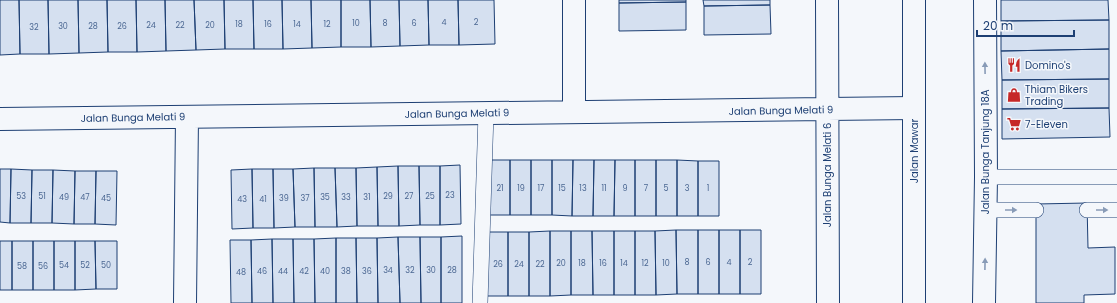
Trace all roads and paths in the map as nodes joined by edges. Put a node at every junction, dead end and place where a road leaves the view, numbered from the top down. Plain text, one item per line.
1 (574, 0) edge
2 (827, 0) edge
3 (914, 0) edge
4 (985, 0) edge
5 (914, 108) junction
6 (827, 109) junction
7 (574, 112) junction
8 (486, 113) junction
9 (188, 117) junction
10 (0, 119) edge
11 (986, 177) junction
12 (1117, 177) edge
13 (986, 210) junction
14 (1036, 210) dead end
15 (1087, 210) dead end
16 (1117, 210) edge
17 (185, 303) edge
18 (480, 303) edge
19 (828, 303) edge
20 (914, 303) edge
21 (984, 303) edge

1 - 7 street
2 - 6 street, Jalan Bunga Melati 6
3 - 5 street, Jalan Mawar
11 -> 4 street, Jalan Bunga Tanjung 18A
5 - 6 street, Jalan Bunga Melati 9
5 - 20 street, Jalan Mawar
6 - 7 street, Jalan Bunga Melati 9
6 - 19 street, Jalan Bunga Melati 6
7 - 8 street, Jalan Bunga Melati 9
8 - 9 street, Jalan Bunga Melati 9
8 - 18 lane
9 - 10 street, Jalan Bunga Melati 9
9 - 17 street
11 - 12 lane
11 - 13 street, Jalan Bunga Tanjung 18A
13 -> 14 lane
21 -> 13 street, Jalan Bunga Tanjung 18A
15 -> 16 lane

